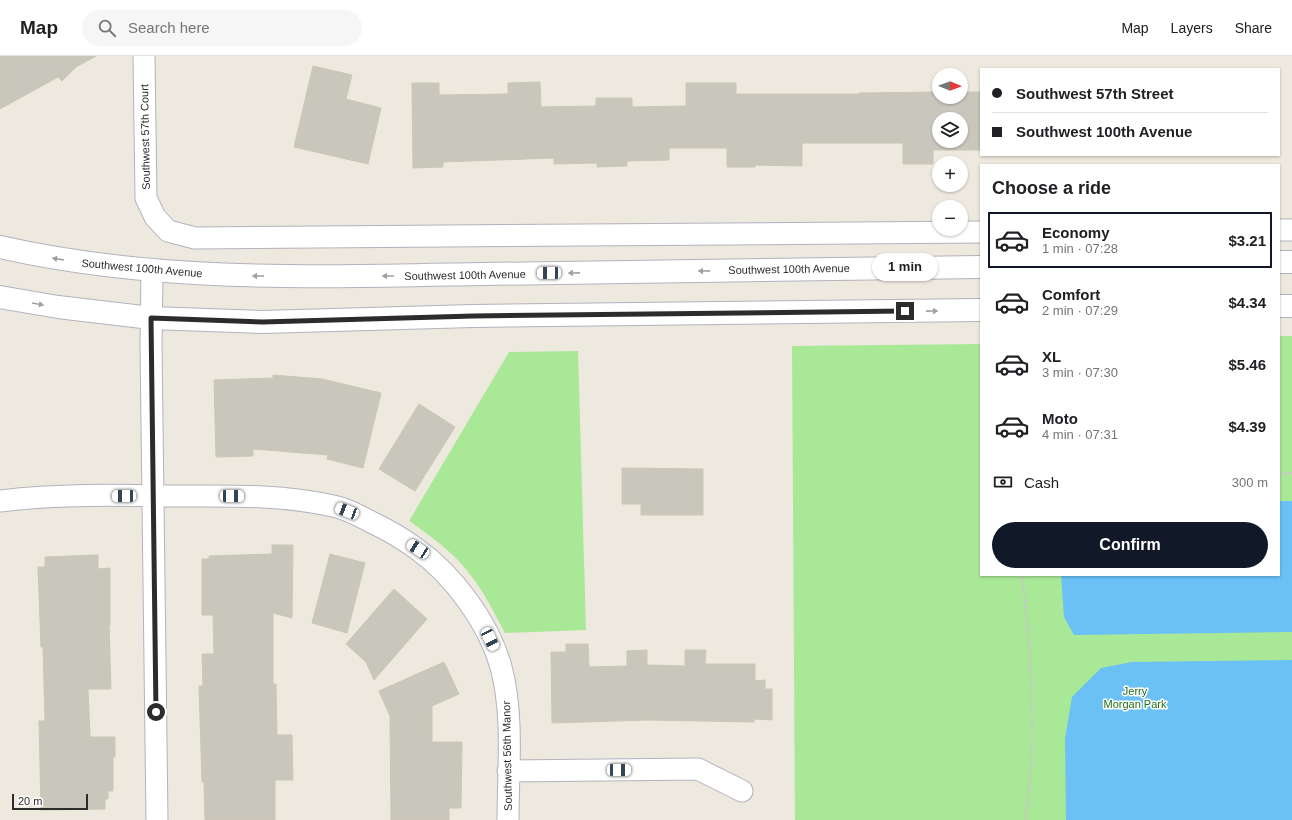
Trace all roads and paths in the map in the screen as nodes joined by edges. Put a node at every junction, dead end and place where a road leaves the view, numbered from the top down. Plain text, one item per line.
1 (144, 56) edge
2 (1280, 230) edge
3 (1292, 230) edge
4 (980, 232) edge
5 (0, 247) edge
6 (1280, 262) edge
7 (1292, 262) edge
8 (980, 266) edge
9 (152, 271) junction
10 (0, 296) edge
11 (1280, 306) edge
12 (1292, 306) edge
13 (980, 310) edge
14 (151, 318) junction
15 (1292, 473) edge
16 (1280, 474) edge
17 (153, 496) junction
18 (0, 501) edge
19 (1022, 576) edge
20 (508, 771) junction
21 (742, 791) dead end
22 (157, 820) edge
23 (508, 820) edge
24 (1026, 820) edge

1 - 4 street, Southwest 57th Court
2 - 3 street
9 -> 5 main road, Southwest 100th Avenue
6 - 7 main road
8 -> 9 main road, Southwest 100th Avenue
9 - 14 street
10 -> 14 main road
11 - 12 main road
14 -> 13 main road
14 - 17 street
15 - 16 path
17 - 18 street, Southwest 56th Manor
17 - 20 street, Southwest 56th Manor
17 - 22 street
19 - 24 path
20 - 21 street
20 - 23 street, Southwest 56th Manor

